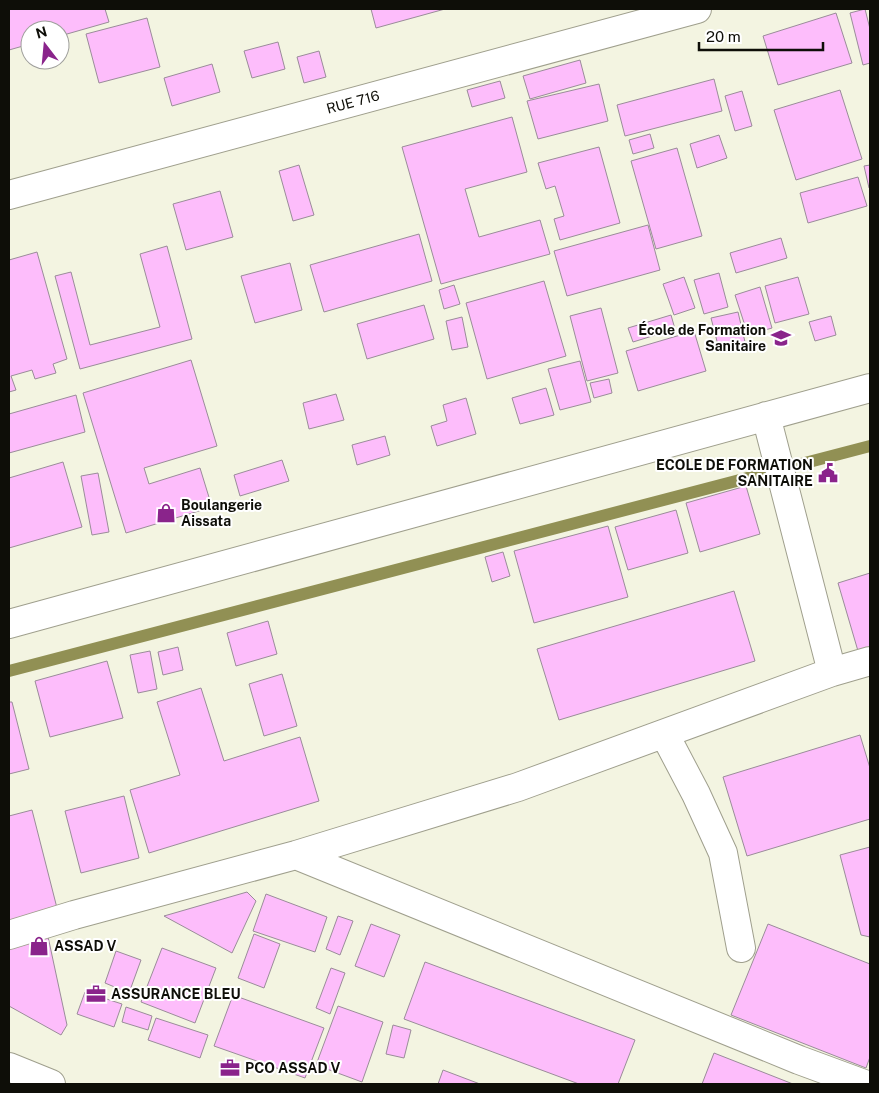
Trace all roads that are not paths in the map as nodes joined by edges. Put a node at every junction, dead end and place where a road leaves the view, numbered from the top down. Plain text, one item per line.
1 (697, 9) edge
2 (9, 195) edge
3 (870, 388) edge
4 (766, 416) junction
5 (9, 624) edge
6 (870, 661) edge
7 (832, 672) junction
8 (664, 735) junction
9 (296, 855) junction
10 (9, 935) edge
11 (741, 948) dead end
12 (9, 1067) edge
13 (51, 1084) edge
14 (864, 1084) edge

1 - 2 street, RUE 716
3 - 4 street
4 - 5 street
4 - 7 street
6 - 7 street
7 - 8 street
8 - 9 street
8 - 11 street
9 - 10 street
9 - 14 street
12 - 13 street

